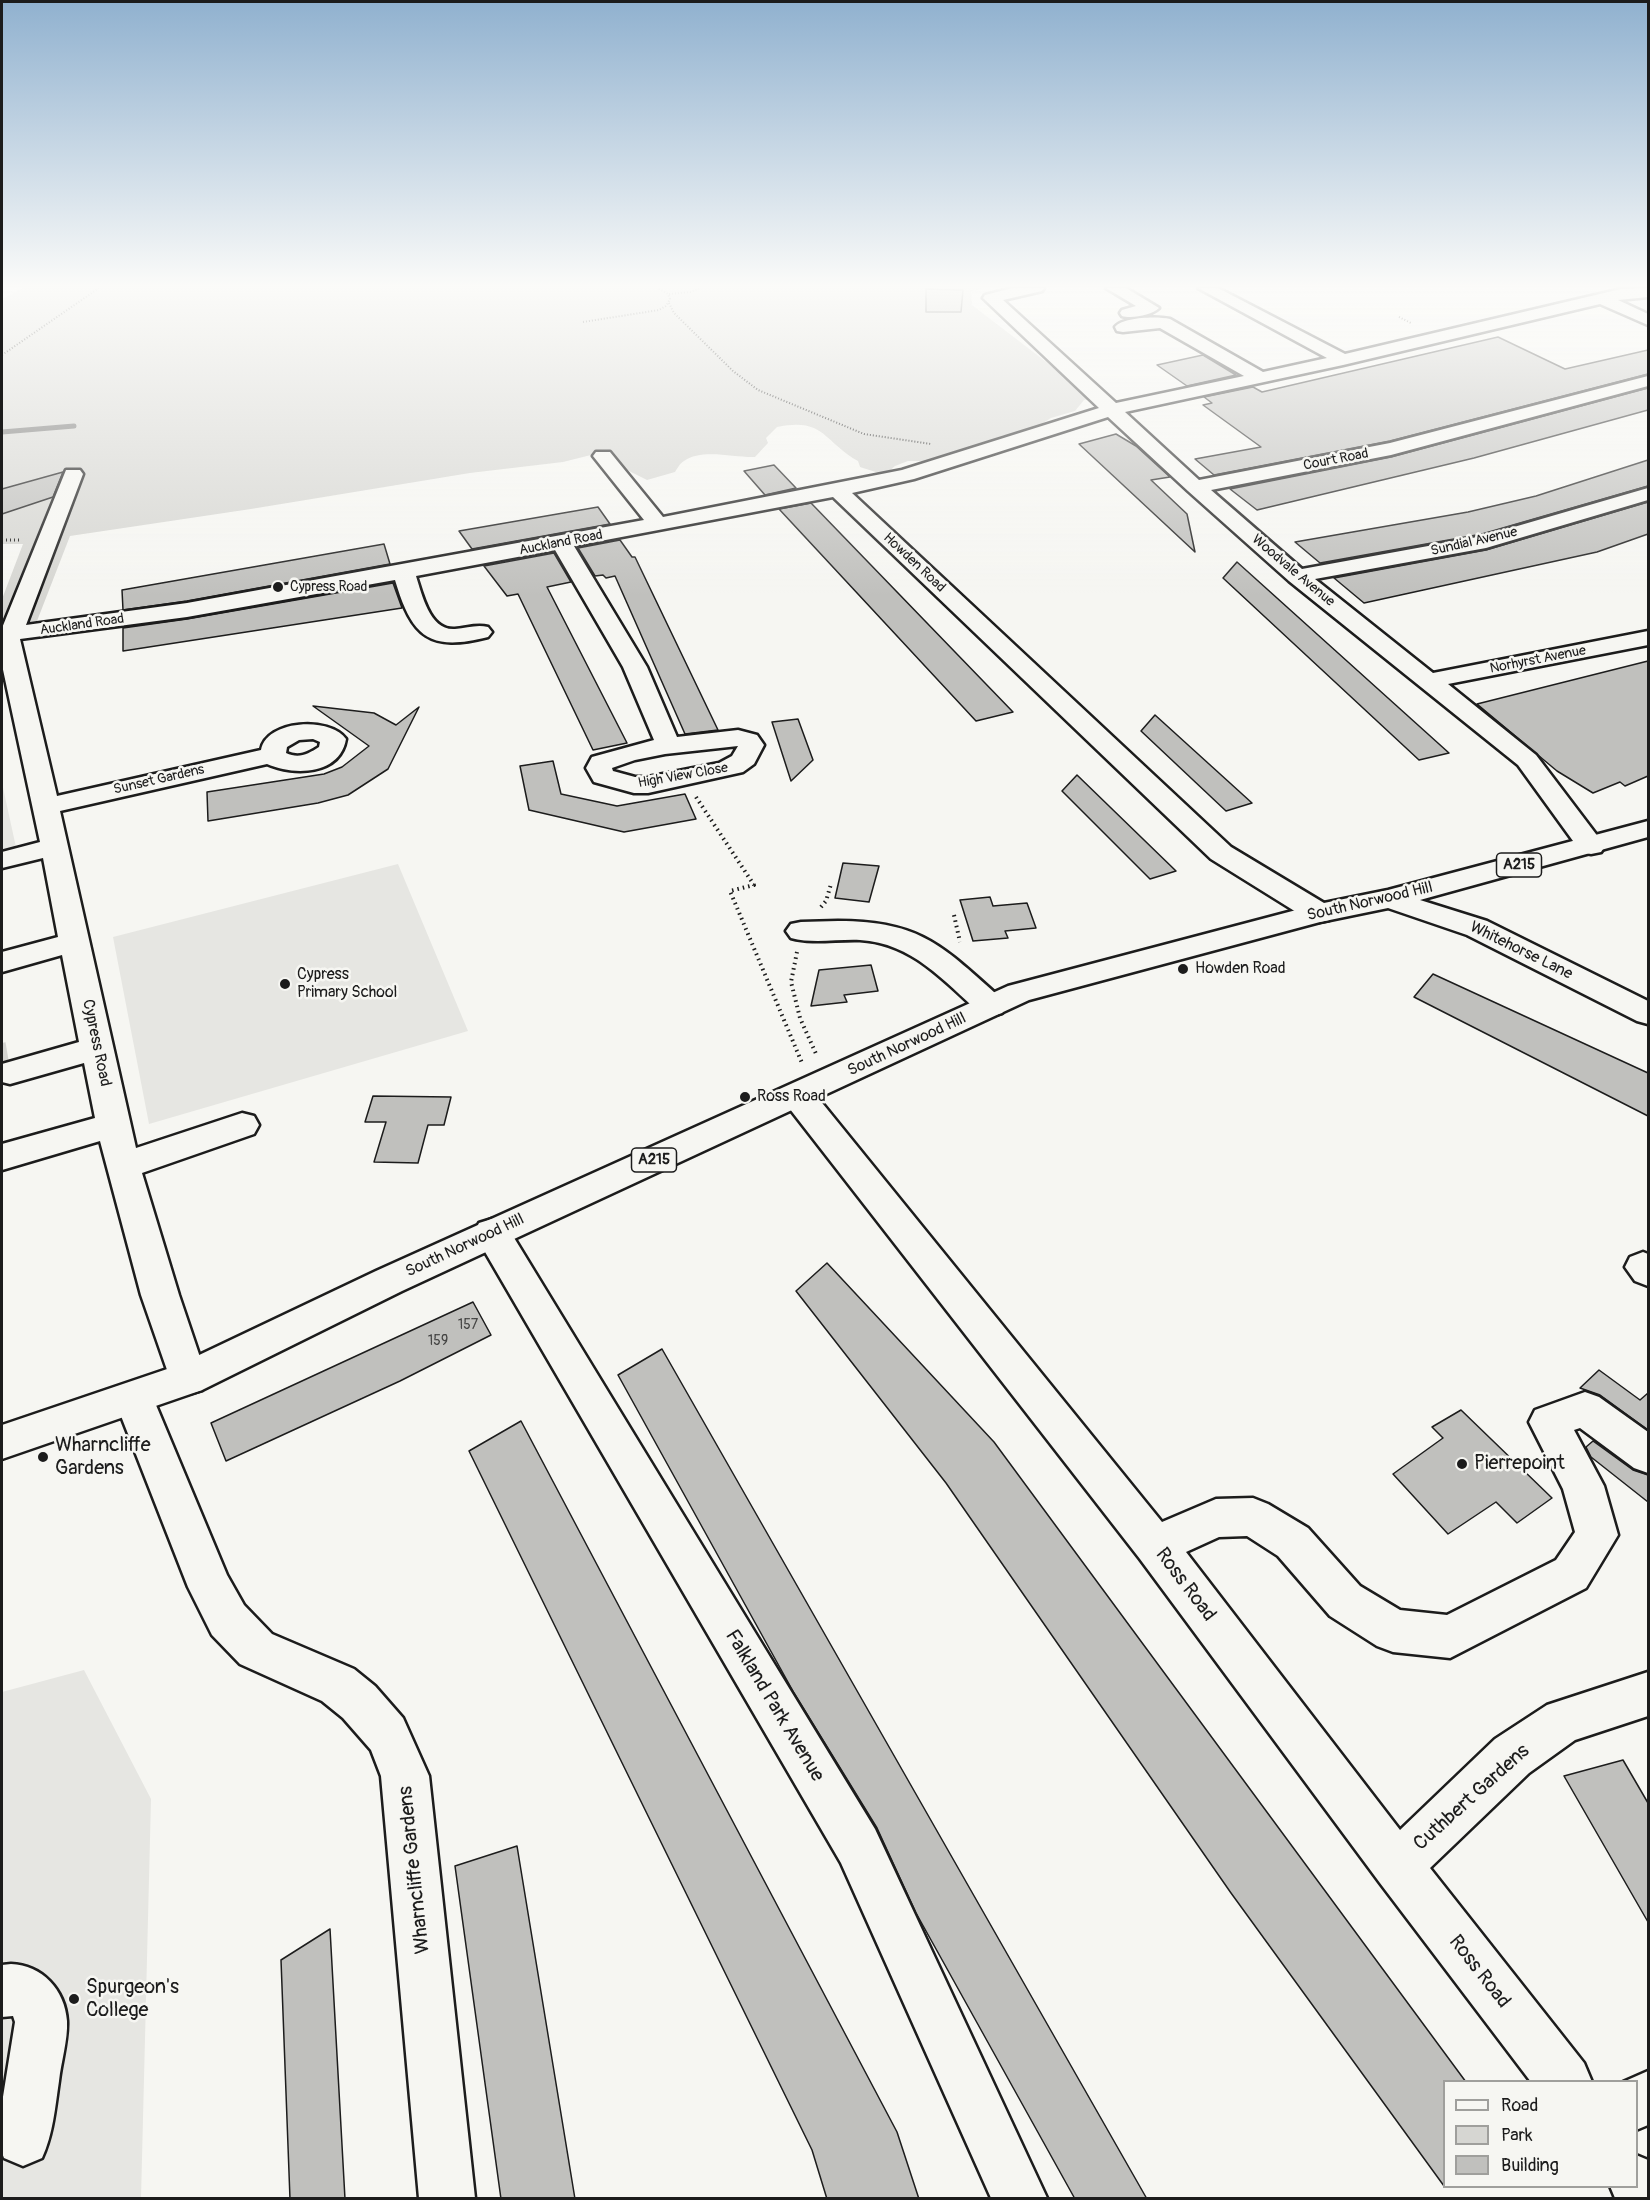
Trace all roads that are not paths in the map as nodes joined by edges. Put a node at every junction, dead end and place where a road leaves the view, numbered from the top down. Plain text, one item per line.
1 (1090, 391) edge
2 (1202, 391) edge
3 (1611, 391) edge
4 (1111, 410) junction
5 (603, 456) dead end
6 (73, 474) dead end
7 (1195, 487) junction
8 (837, 490) junction
9 (1648, 494) edge
10 (658, 524) junction
11 (562, 543) junction
12 (404, 572) junction
13 (1297, 576) junction
14 (480, 632) dead end
15 (6, 635) edge
16 (1648, 638) edge
17 (1428, 681) junction
18 (669, 747) junction
19 (272, 755) dead end
20 (46, 806) junction
21 (1648, 830) edge
22 (54, 846) junction
23 (1591, 846) junction
24 (2, 860) edge
25 (1488, 873) junction
26 (1389, 899) junction
27 (1319, 913) junction
28 (1477, 928) junction
29 (801, 932) dead end
30 (74, 942) junction
31 (2, 962) edge
32 (991, 1006) junction
33 (1648, 1014) edge
34 (94, 1040) junction
35 (9, 1065) dead end
36 (813, 1088) junction
37 (114, 1125) junction
38 (242, 1125) dead end
39 (2, 1157) edge
40 (123, 1166) junction
41 (492, 1233) junction
42 (188, 1378) junction
43 (134, 1398) junction
44 (2, 1442) edge
45 (1648, 1455) edge
46 (1155, 1545) junction
47 (1648, 1694) edge
48 (1397, 1866) junction
49 (2, 1991) edge
50 (1562, 2080) edge
51 (22, 2139) dead end
52 (1638, 2186) edge
53 (447, 2199) edge
54 (1019, 2199) edge
55 (1647, 2199) edge

1 - 4 street, Woodvale Avenue
2 - 4 street, Auckland Road
3 - 7 street, Court Road
4 - 7 street, Woodvale Avenue
4 - 8 street, Auckland Road
5 - 10 street
6 - 15 street
7 - 13 street, Woodvale Avenue
8 - 10 street, Auckland Road
8 - 27 street, Howden Road
9 - 13 street, Sundial Avenue
10 - 11 street, Auckland Road
11 - 12 street, Auckland Road
11 - 18 street, High View Close
12 - 14 street
12 - 15 street, Auckland Road
13 - 17 street, Woodvale Avenue
15 - 20 street, Cypress Road
16 - 17 street, Norhyrst Avenue
17 - 23 street, Woodvale Avenue
18 - 18 street, High View Close
19 - 20 street, Sunset Gardens
20 - 22 street, Cypress Road
21 - 23 street, South Norwood Hill / A215
22 - 24 street
22 - 30 street, Cypress Road
23 - 25 street, South Norwood Hill / A215
25 - 26 street, South Norwood Hill / A215
25 - 28 street
26 - 27 street, South Norwood Hill / A215
26 - 28 street, Whitehorse Lane
27 - 32 street, South Norwood Hill / A215
28 - 33 street, Whitehorse Lane
29 - 32 street
30 - 31 street
30 - 34 street, Cypress Road
32 - 36 street, South Norwood Hill / A215
34 - 35 street
34 - 37 street, Cypress Road
36 - 41 street, South Norwood Hill / A215
36 - 46 street, Ross Road
37 - 39 street
37 - 40 street, Cypress Road
38 - 40 street
40 - 42 street, Cypress Road
41 - 42 street, South Norwood Hill / A215
41 - 54 street, Falkland Park Avenue
42 - 43 street, South Norwood Hill / A215
43 - 44 street, South Norwood Hill / A215
43 - 53 street, Wharncliffe Gardens
45 - 46 street
46 - 48 street, Ross Road
47 - 48 street, Cuthbert Gardens
48 - 50 street, Ross Road
49 - 51 street
52 - 55 street

